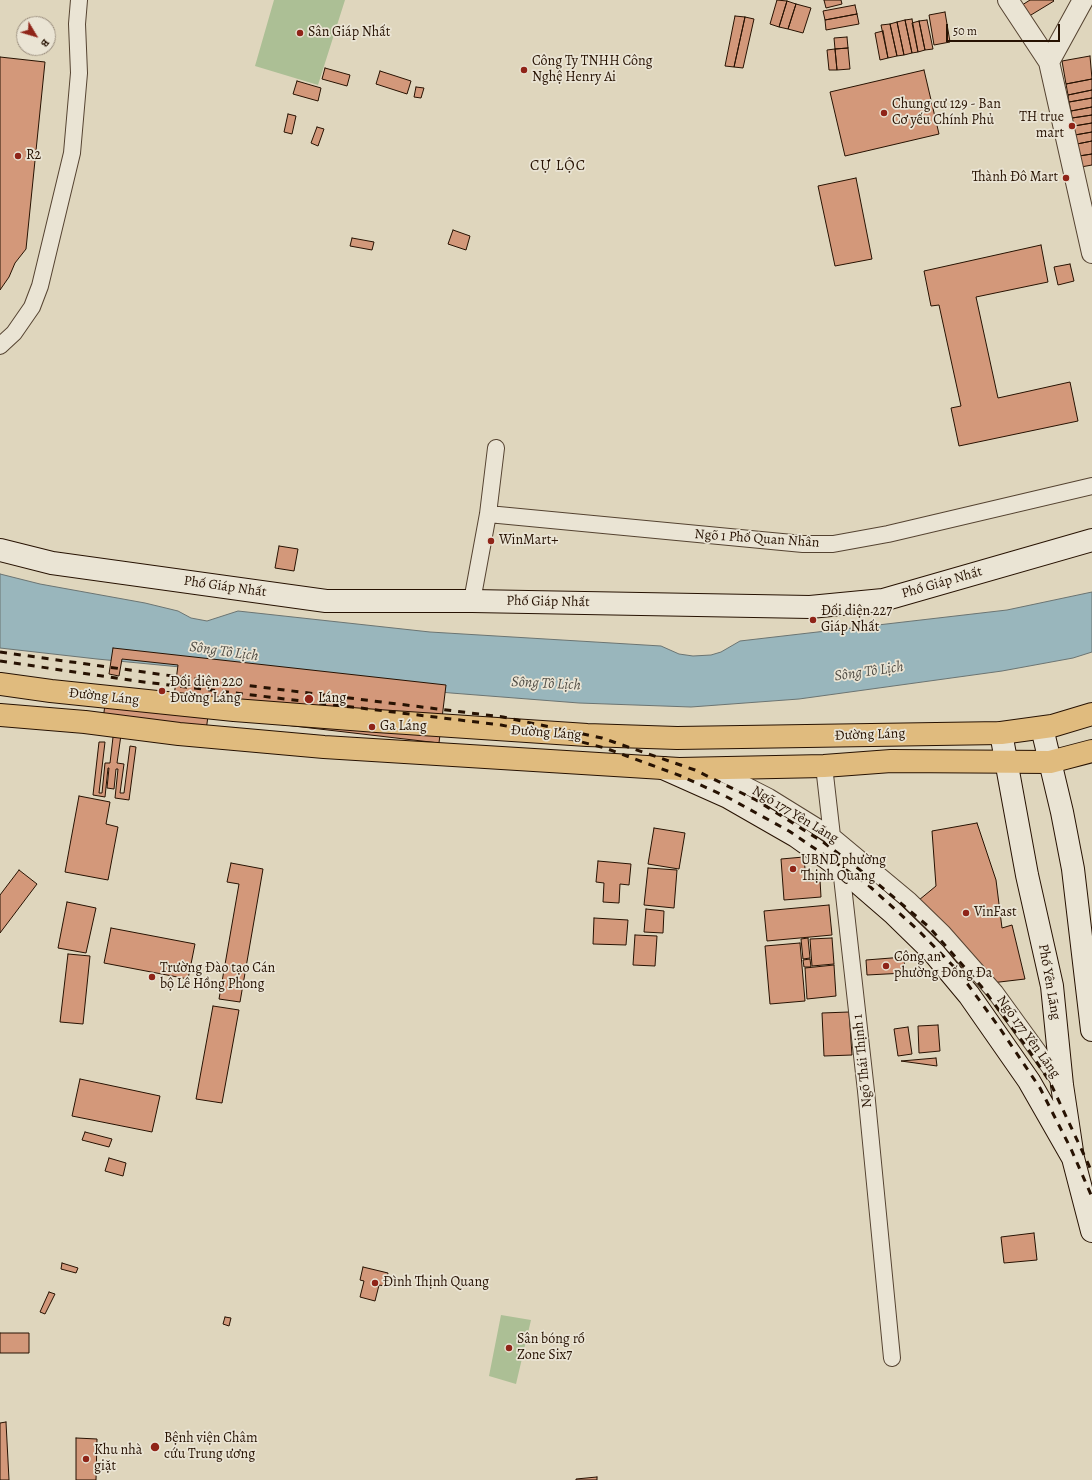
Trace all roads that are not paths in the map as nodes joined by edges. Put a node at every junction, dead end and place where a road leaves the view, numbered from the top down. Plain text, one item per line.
1 (79, 0) edge
2 (1008, 0) edge
3 (1083, 0) edge
4 (1049, 62) junction
5 (1092, 253) edge
6 (0, 346) edge
7 (496, 448) dead end
8 (1092, 486) edge
9 (488, 514) junction
10 (1092, 540) edge
11 (0, 550) edge
12 (472, 601) junction
13 (0, 684) edge
14 (234, 710) junction
15 (1092, 714) edge
16 (0, 715) edge
17 (1042, 728) junction
18 (1001, 733) junction
19 (230, 738) junction
20 (1092, 751) edge
21 (1006, 762) junction
22 (1050, 762) junction
23 (824, 766) junction
24 (663, 768) junction
25 (712, 769) junction
26 (832, 836) junction
27 (841, 868) junction
28 (1092, 1030) edge
29 (1062, 1085) junction
30 (1073, 1158) junction
31 (1092, 1231) edge
32 (892, 1358) dead end

1 - 6 street
2 - 4 street
3 - 4 street
4 - 5 street
7 - 9 street
8 - 9 street, Ngõ 1 Phố Quan Nhân
9 - 12 street
10 - 12 main road, Phố Giáp Nhất
11 - 12 main road, Phố Giáp Nhất
13 - 14 main road, Đường Láng
14 - 18 main road, Đường Láng
14 - 19 main road
15 - 17 main road, Đường Láng
16 - 19 main road, Đường Láng
17 - 18 main road, Đường Láng
17 - 22 main road
18 - 21 main road, Phố Yên Lãng
19 - 24 main road, Đường Láng
20 - 22 main road, Đường Láng
21 - 22 main road, Đường Láng
21 - 23 main road, Đường Láng
21 - 29 main road, Phố Yên Lãng
22 - 28 main road
23 - 25 main road, Đường Láng
23 - 26 street, Ngõ Thái Thịnh 1
24 - 25 main road, Đường Láng
24 - 27 main road
25 - 26 street, Ngõ 177 Yên Lãng
26 - 27 street, Ngõ Thái Thịnh 1
26 - 29 street, Ngõ 177 Yên Lãng
27 - 30 main road
27 - 32 street, Ngõ Thái Thịnh 1
29 - 30 main road, Phố Yên Lãng
30 - 31 main road, Phố Yên Lãng

